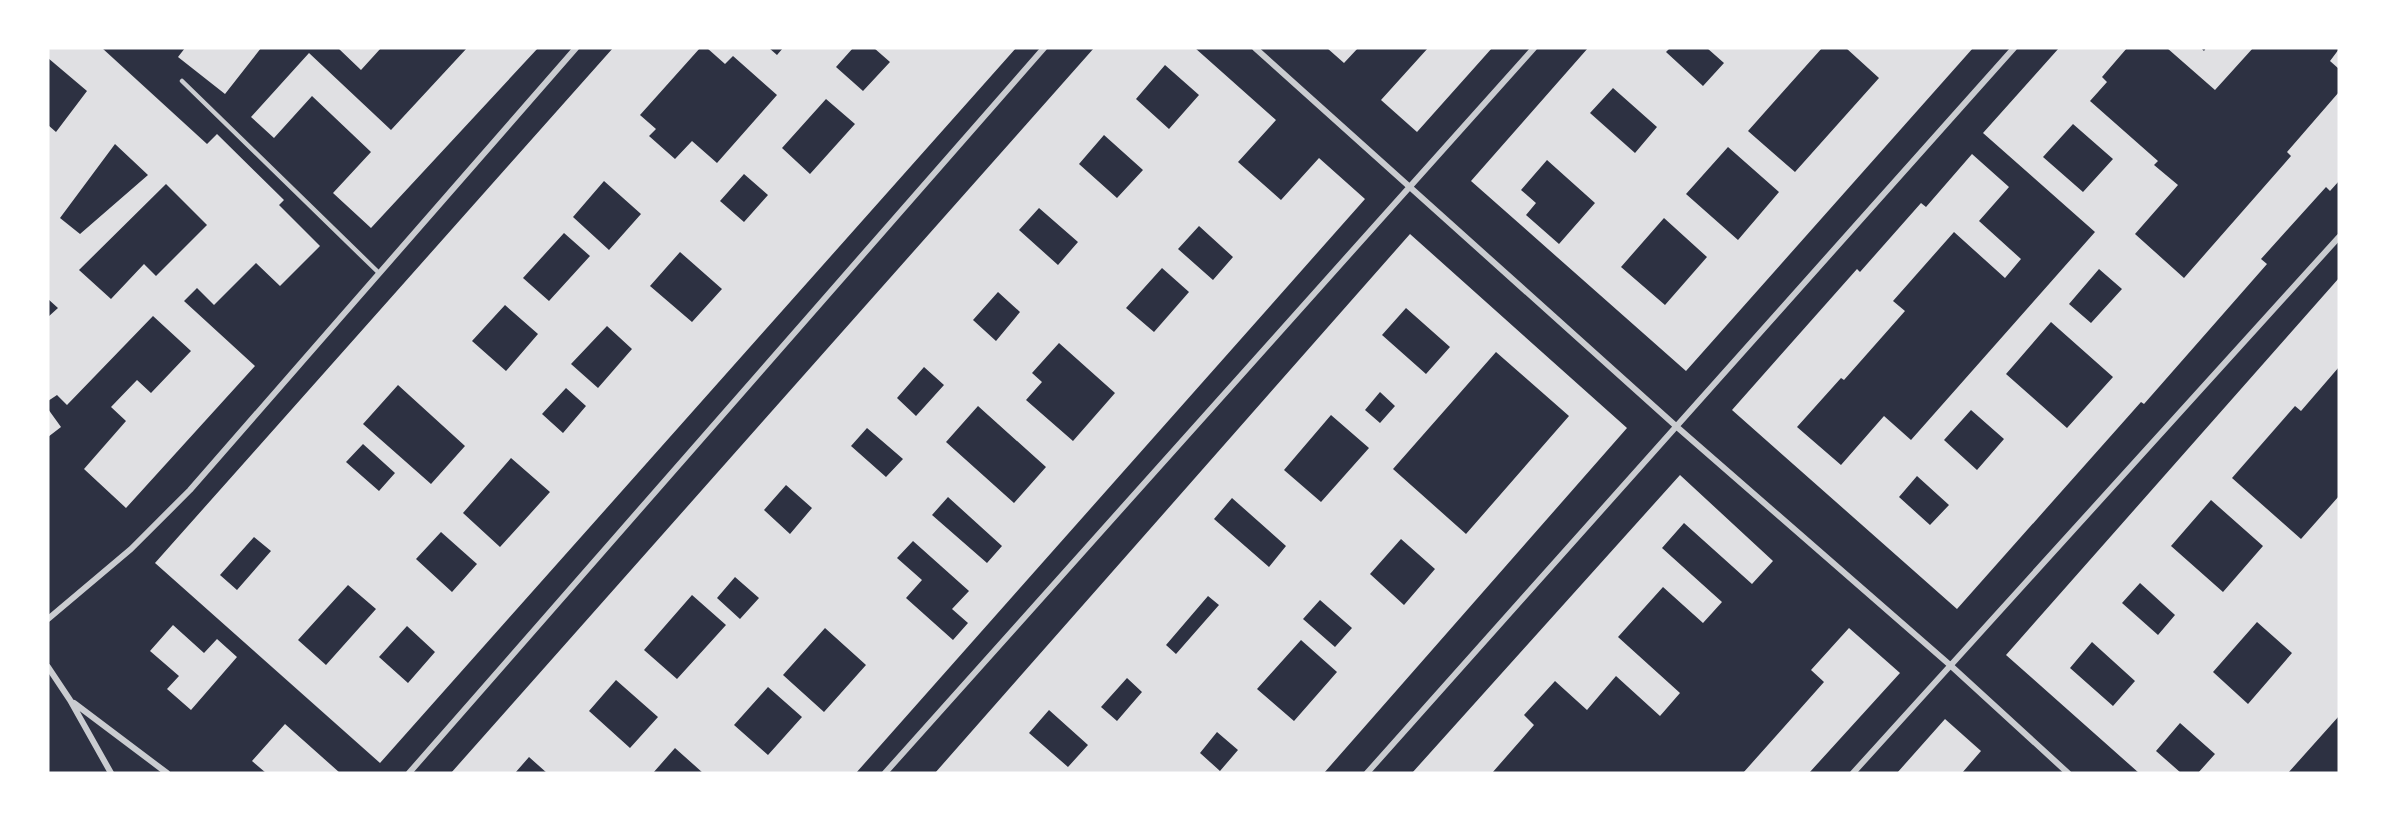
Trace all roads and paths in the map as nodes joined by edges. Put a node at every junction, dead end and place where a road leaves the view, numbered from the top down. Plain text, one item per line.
1 (576, 48) edge
2 (1044, 48) edge
3 (1255, 48) edge
4 (1534, 48) edge
5 (2013, 48) edge
6 (182, 81) dead end
7 (1411, 186) junction
8 (2339, 237) edge
9 (380, 273) junction
10 (1677, 427) junction
11 (48, 619) edge
12 (1950, 665) junction
13 (48, 667) edge
14 (70, 700) junction
15 (111, 773) edge
16 (167, 773) edge
17 (409, 773) edge
18 (885, 773) edge
19 (1367, 773) edge
20 (1853, 773) edge
21 (2068, 773) edge

1 - 9 street
2 - 17 street
3 - 7 street
4 - 7 street
5 - 10 street
6 - 9 lane
7 - 10 street
7 - 18 street
8 - 12 street
9 - 11 street
10 - 12 street
10 - 19 street
12 - 20 street
12 - 21 street
13 - 14 street
14 - 15 street
14 - 16 street

